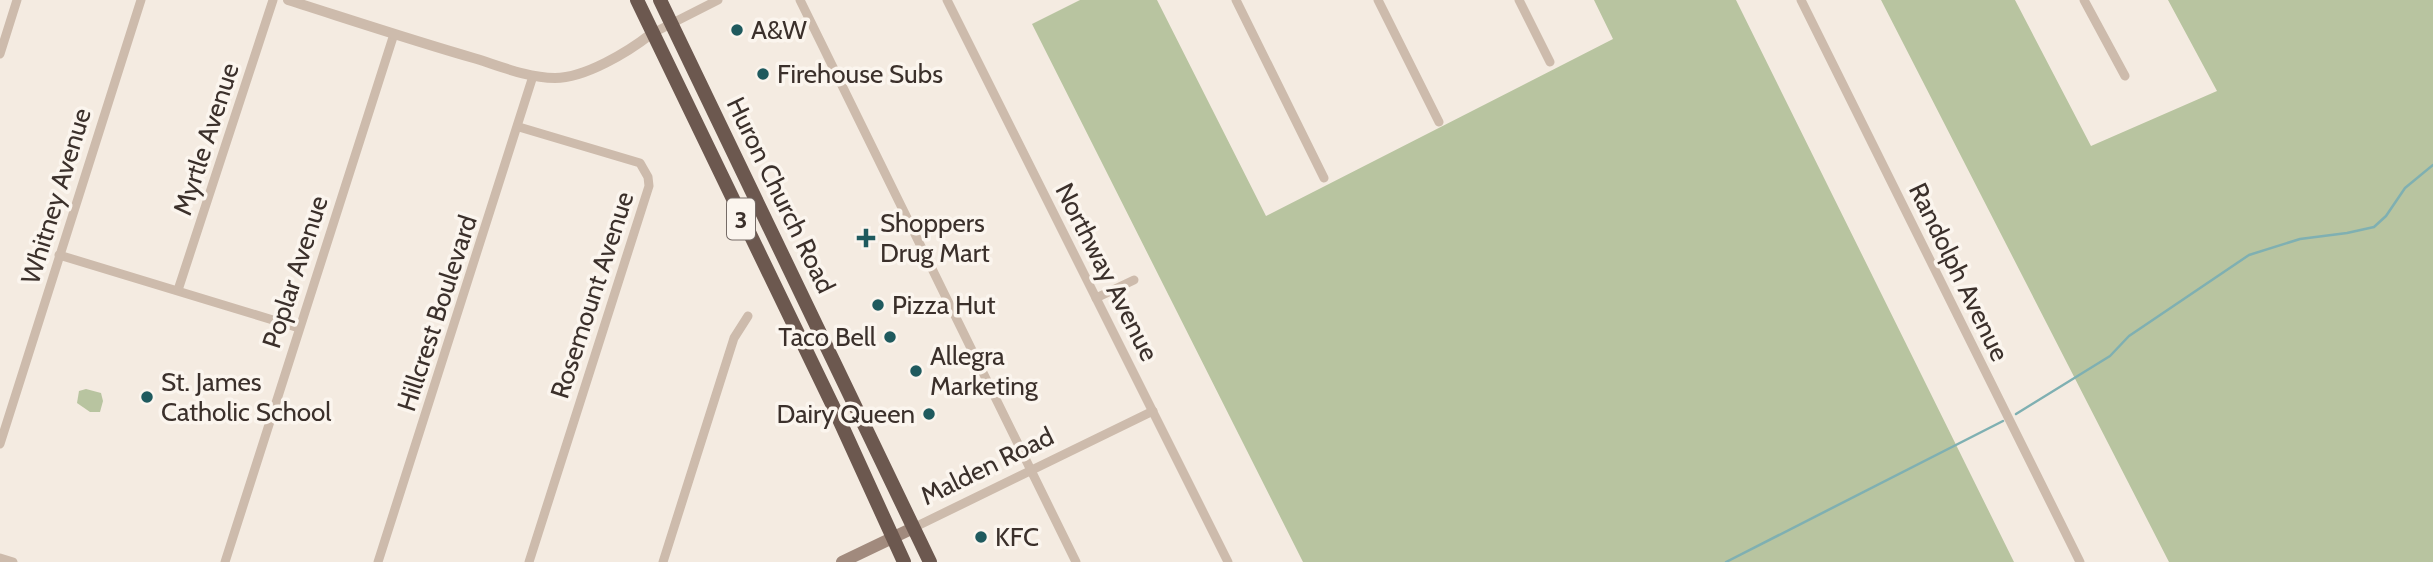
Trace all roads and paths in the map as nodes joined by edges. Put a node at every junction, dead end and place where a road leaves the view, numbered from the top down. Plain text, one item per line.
1 (17, 0) edge
2 (141, 0) edge
3 (273, 0) edge
4 (288, 0) edge
5 (636, 0) edge
6 (660, 0) edge
7 (718, 0) edge
8 (800, 0) edge
9 (947, 0) edge
10 (1236, 0) edge
11 (1378, 0) edge
12 (1519, 0) edge
13 (1801, 0) edge
14 (2084, 0) edge
15 (671, 23) junction
16 (394, 34) junction
17 (651, 34) junction
18 (0, 54) edge
19 (1550, 62) dead end
20 (533, 76) junction
21 (2125, 76) dead end
22 (1439, 122) dead end
23 (519, 127) junction
24 (1324, 178) dead end
25 (59, 255) junction
26 (1134, 280) dead end
27 (178, 290) junction
28 (1096, 298) junction
29 (748, 316) dead end
30 (299, 328) junction
31 (1153, 411) junction
32 (0, 444) edge
33 (1031, 471) junction
34 (913, 528) junction
35 (892, 538) junction
36 (0, 558) edge
37 (13, 562) edge
38 (225, 562) edge
39 (379, 562) edge
40 (529, 562) edge
41 (663, 562) edge
42 (842, 562) edge
43 (904, 562) edge
44 (930, 562) edge
45 (1076, 562) edge
46 (1228, 562) edge
47 (2080, 562) edge

1 - 18 street
2 - 25 street, Whitney Avenue
3 - 27 street, Myrtle Avenue
4 - 16 street
5 - 17 highway, Huron Church Road / 3
6 - 15 highway, Huron Church Road / 3
7 - 15 street
8 - 33 street
9 - 28 street, Northway Avenue
10 - 24 street
11 - 22 street
12 - 19 street
13 - 47 street, Randolph Avenue
14 - 21 street
15 - 17 street
15 - 34 highway, Huron Church Road / 3
16 - 20 street
16 - 30 street, Poplar Avenue
17 - 20 street
17 - 35 highway, Huron Church Road / 3
20 - 23 street, Hillcrest Boulevard
23 - 39 street, Hillcrest Boulevard
23 - 40 street, Rosemount Avenue
25 - 27 street
25 - 32 street, Whitney Avenue
26 - 28 street
27 - 30 street
28 - 31 street, Northway Avenue
29 - 41 street
30 - 38 street, Poplar Avenue
31 - 33 street, Malden Road
31 - 46 street, Northway Avenue
33 - 34 street, Malden Road
33 - 45 street
34 - 35 main road, Malden Road
34 - 44 highway, Huron Church Road / 3
35 - 42 main road, Malden Road
35 - 43 highway, Huron Church Road / 3
36 - 37 street

